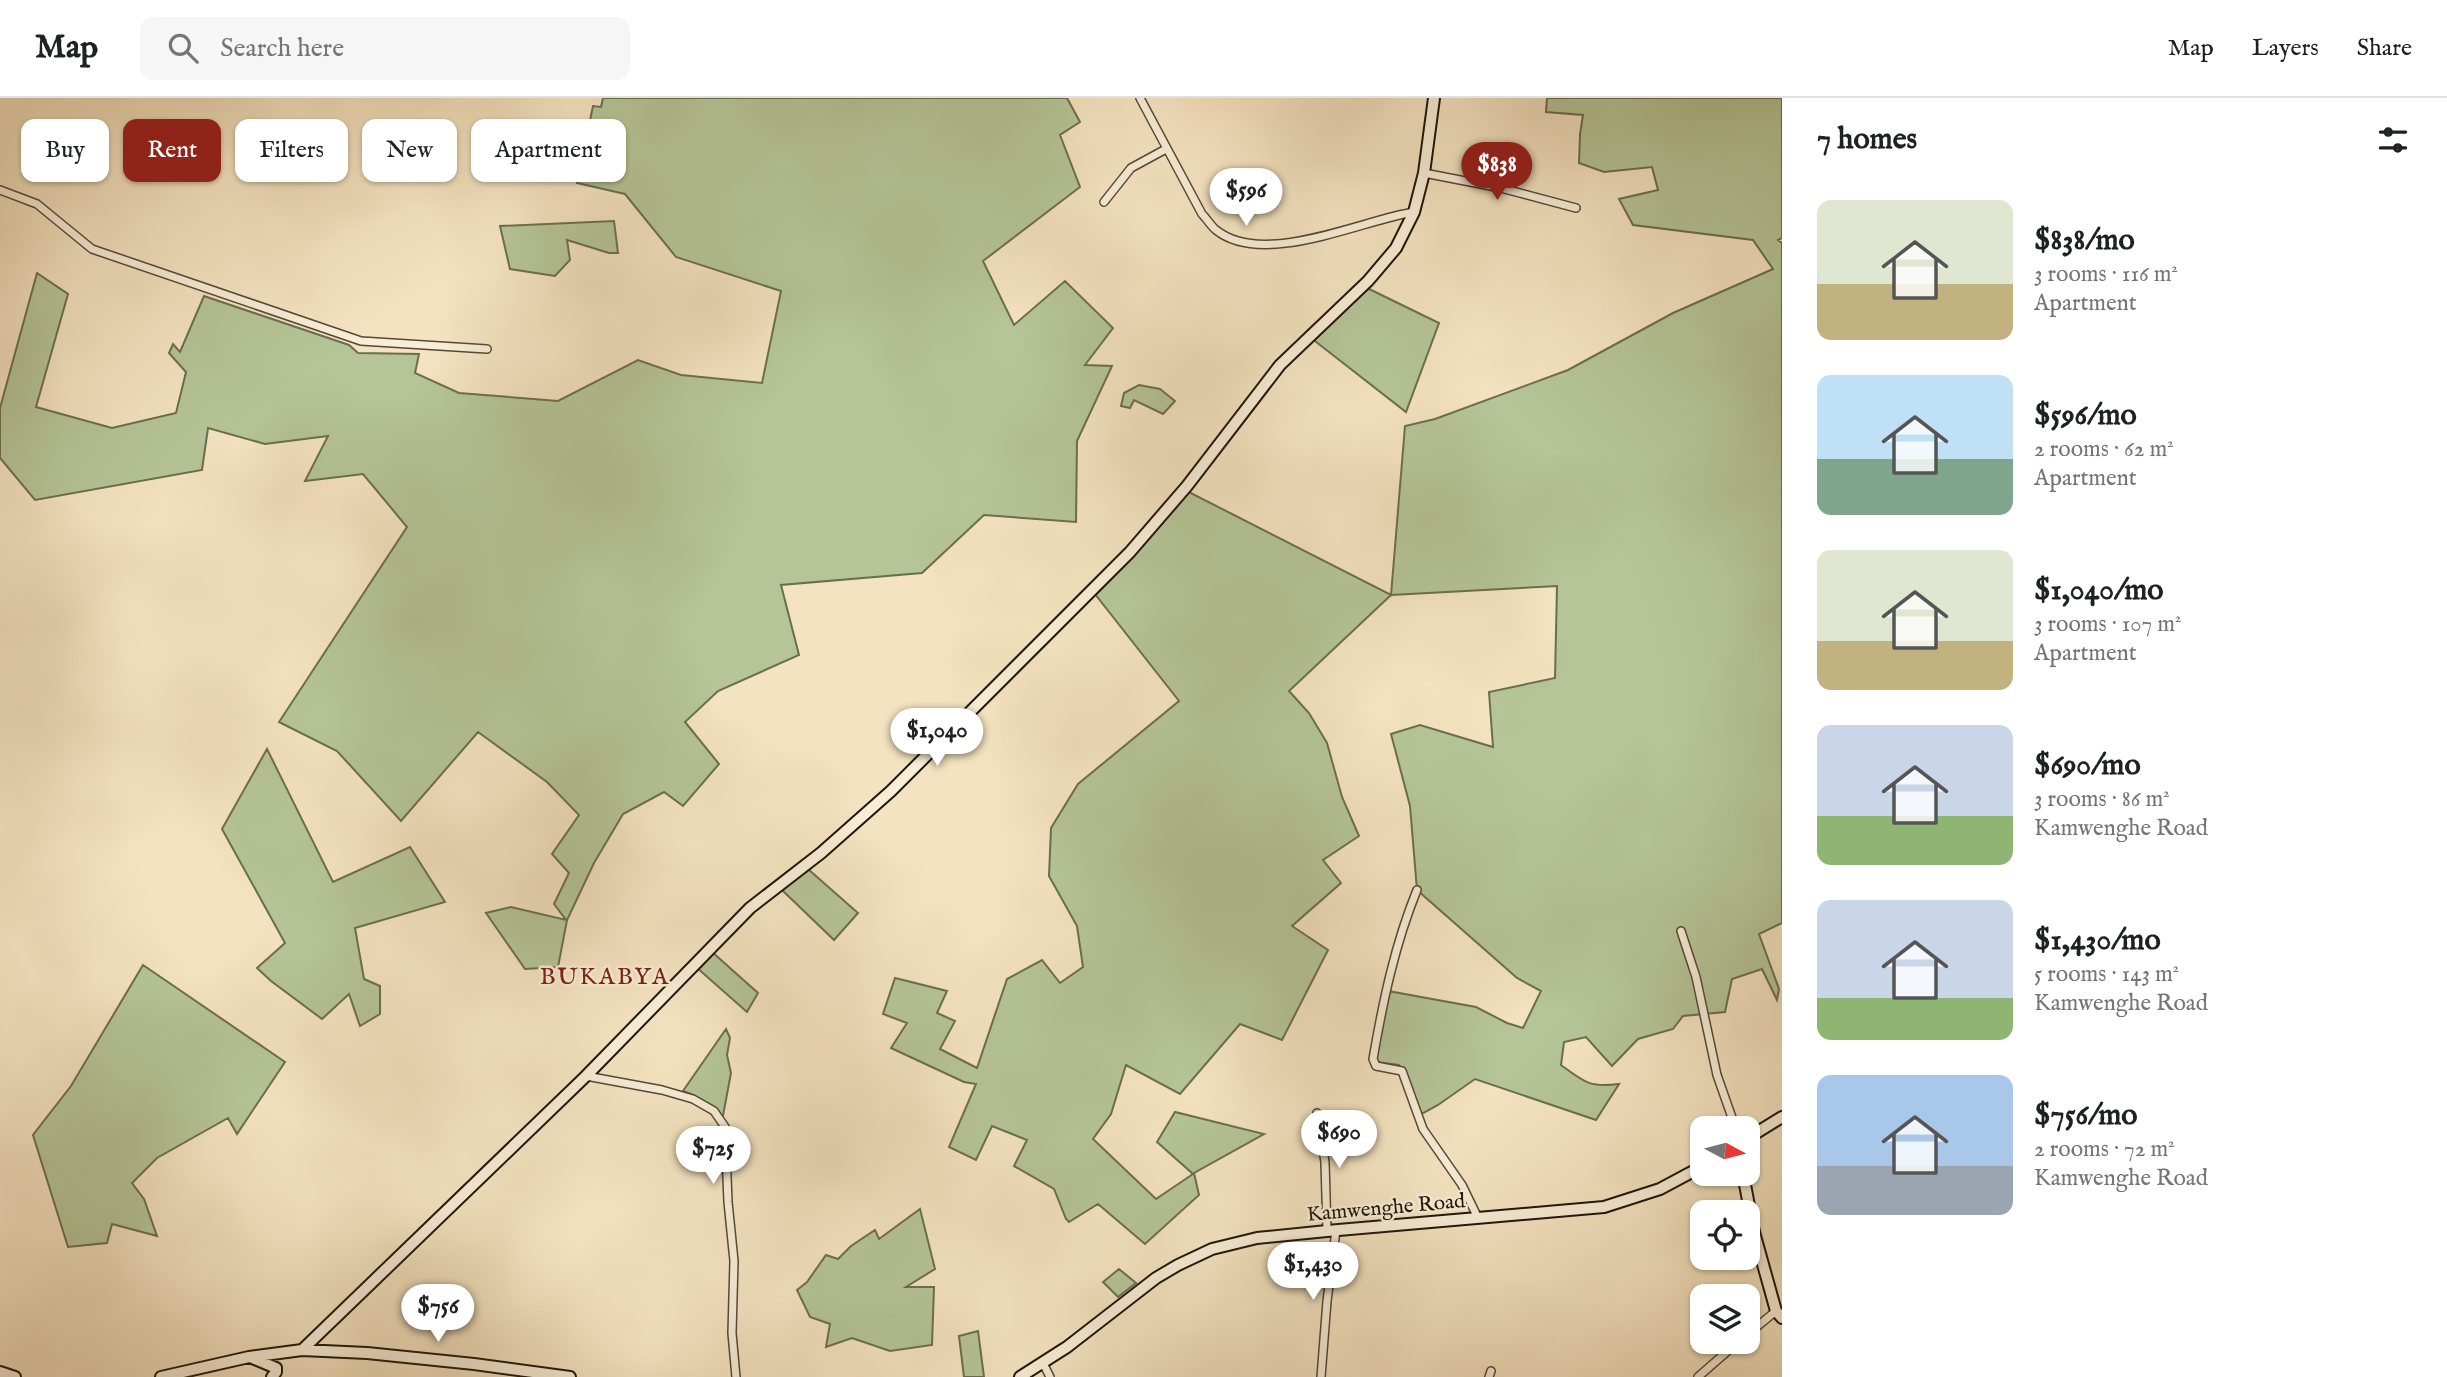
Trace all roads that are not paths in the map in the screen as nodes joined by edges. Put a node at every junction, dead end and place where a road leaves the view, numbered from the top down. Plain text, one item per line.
1 (1140, 98) edge
2 (1434, 98) edge
3 (1166, 149) junction
4 (1424, 173) junction
5 (0, 190) edge
6 (1104, 202) dead end
7 (1576, 208) dead end
8 (1414, 212) junction
9 (487, 349) dead end
10 (1417, 890) dead end
11 (1681, 931) dead end
12 (586, 1076) junction
13 (1317, 1113) dead end
14 (1731, 1116) edge
15 (1782, 1118) edge
16 (1760, 1131) edge
17 (1690, 1173) edge
18 (1745, 1186) edge
19 (1478, 1218) junction
20 (1331, 1230) junction
21 (1780, 1315) edge
22 (1760, 1327) edge
23 (302, 1350) junction
24 (1724, 1354) edge
25 (249, 1357) junction
26 (1043, 1363) junction
27 (0, 1371) edge
28 (15, 1377) edge
29 (161, 1377) edge
30 (272, 1377) edge
31 (570, 1377) edge
32 (736, 1377) edge
33 (1020, 1377) edge
34 (1051, 1377) edge
35 (1321, 1377) edge
36 (1698, 1377) edge

1 - 3 street
2 - 4 street
3 - 6 street
3 - 8 street
4 - 7 street
4 - 8 street
5 - 9 street
8 - 12 street
10 - 19 street
11 - 14 street
12 - 23 street
12 - 32 street
13 - 20 street
15 - 16 street
17 - 19 street, Kamwenghe Road
18 - 21 street
19 - 20 street, Kamwenghe Road
20 - 26 street, Kamwenghe Road
20 - 35 street
21 - 22 street
23 - 25 street
23 - 31 street
24 - 36 street
25 - 29 street
25 - 30 street
26 - 33 street, Kamwenghe Road
26 - 34 street
27 - 28 street

